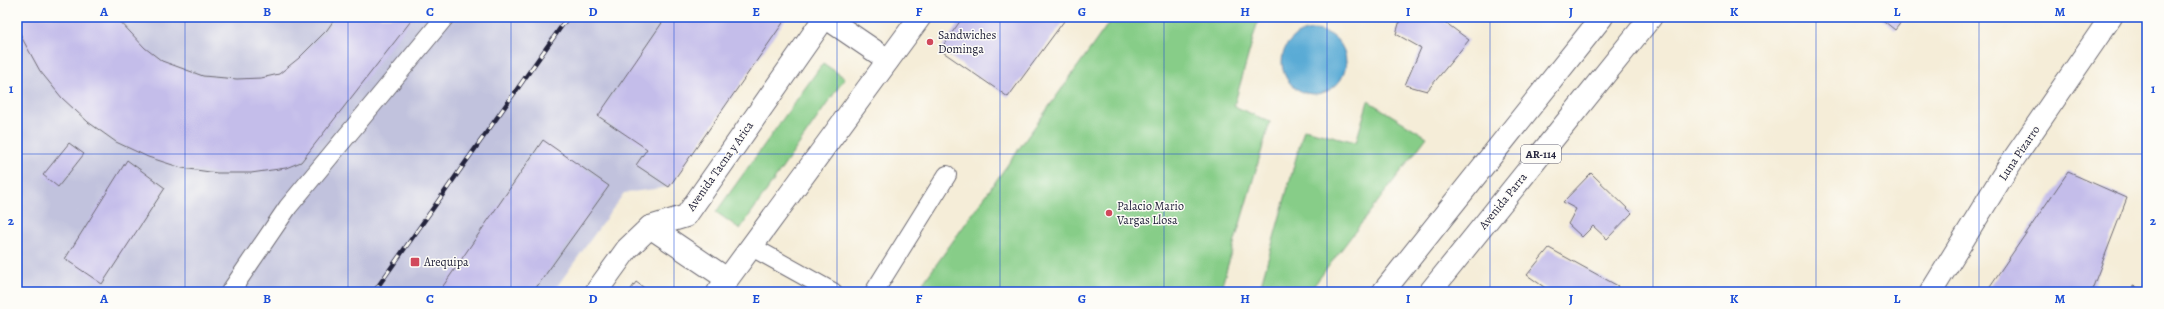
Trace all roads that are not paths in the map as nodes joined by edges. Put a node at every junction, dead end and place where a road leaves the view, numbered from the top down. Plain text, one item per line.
1 (445, 17) edge
2 (825, 17) edge
3 (920, 17) edge
4 (1602, 17) edge
5 (1651, 17) edge
6 (2111, 17) edge
7 (888, 60) junction
8 (947, 175) dead end
9 (650, 227) junction
10 (752, 247) junction
11 (722, 286) edge
12 (230, 292) edge
13 (596, 292) edge
14 (833, 292) edge
15 (874, 292) edge
16 (1383, 292) edge
17 (1430, 292) edge
18 (1931, 292) edge

1 - 12 lane
2 - 7 street
2 - 9 street, Avenida Tacna y Arica
3 - 7 street
4 - 16 street, AR-114
5 - 17 street, Avenida Parra / AR-114
6 - 18 street, Luna Pizarro
7 - 10 street
8 - 15 lane
9 - 11 street
9 - 13 street, Avenida Tacna y Arica
10 - 11 street
10 - 14 lane

